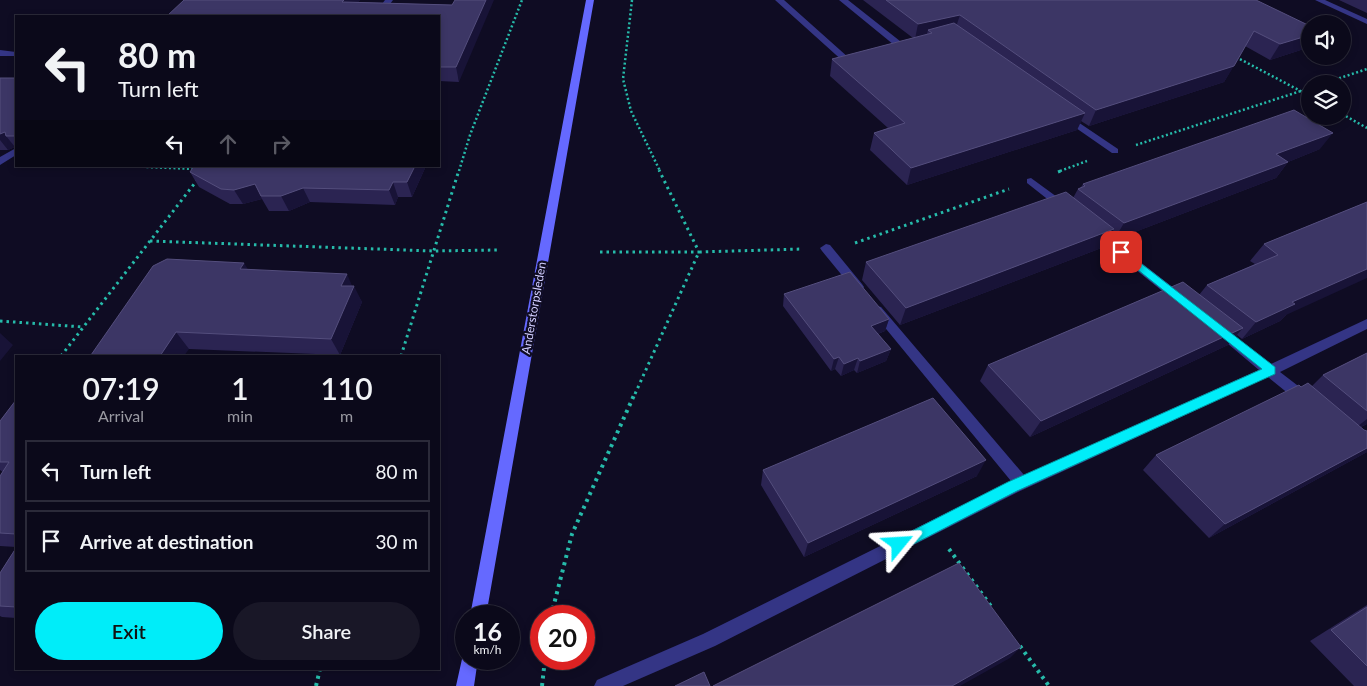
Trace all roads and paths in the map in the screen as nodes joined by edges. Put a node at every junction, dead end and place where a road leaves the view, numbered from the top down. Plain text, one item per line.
1 (389, 0) edge
2 (522, 0) edge
3 (590, 0) edge
4 (632, 0) edge
5 (779, 0) edge
6 (843, 0) edge
7 (1318, 0) edge
8 (378, 15) edge
9 (1367, 22) edge
10 (902, 47) edge
11 (0, 53) edge
12 (15, 54) edge
13 (1231, 54) edge
14 (866, 56) edge
15 (1367, 69) edge
16 (1349, 75) edge
17 (1300, 91) edge
18 (1060, 112) edge
19 (1351, 119) edge
20 (1367, 128) edge
21 (1114, 151) dead end
22 (15, 152) edge
23 (0, 162) edge
24 (148, 167) edge
25 (196, 169) edge
26 (200, 176) edge
27 (1031, 181) dead end
28 (150, 240) junction
29 (826, 248) dead end
30 (498, 250) dead end
31 (433, 251) junction
32 (600, 252) dead end
33 (1194, 309) edge
34 (0, 321) edge
35 (1209, 322) edge
36 (1367, 324) edge
37 (84, 327) junction
38 (62, 355) edge
39 (401, 355) edge
40 (1271, 370) junction
41 (1315, 408) edge
42 (1021, 483) junction
43 (933, 527) junction
44 (480, 605) edge
45 (997, 614) edge
46 (1014, 638) edge
47 (320, 670) edge
48 (468, 670) edge
49 (544, 670) edge
50 (316, 686) edge
51 (465, 686) edge
52 (542, 686) edge
53 (603, 686) edge
54 (1049, 686) edge

1 - 8 lane
2 - 31 path
3 - 44 main road, Anderstorpsleden
4 - 32 path
5 - 14 lane
6 - 10 lane
7 - 9 lane
11 - 12 lane
13 - 17 path
15 - 16 path
18 - 21 lane
19 - 20 path
22 - 23 lane
24 - 25 path
26 - 28 path
27 - 33 lane
28 - 31 path
28 - 37 path
29 - 42 lane
30 - 31 path
31 - 39 path
34 - 37 path
35 - 40 lane
36 - 40 lane
37 - 38 path
40 - 41 lane
40 - 42 lane
42 - 43 lane
43 - 45 path
43 - 53 lane
46 - 54 path
47 - 50 path
48 - 51 main road
49 - 52 path

